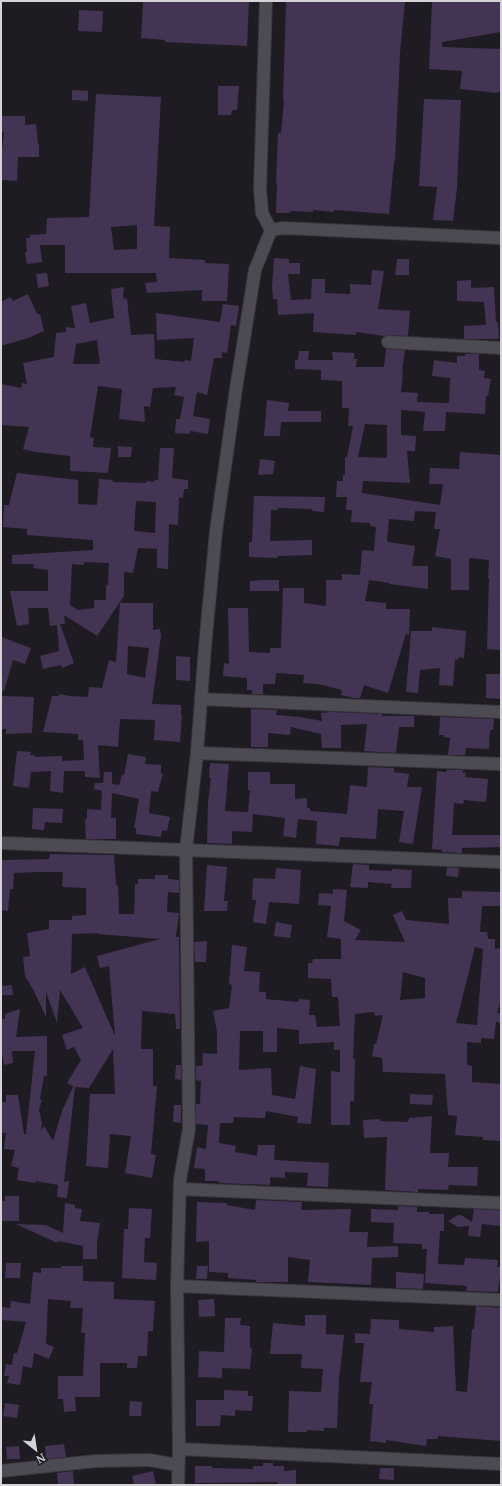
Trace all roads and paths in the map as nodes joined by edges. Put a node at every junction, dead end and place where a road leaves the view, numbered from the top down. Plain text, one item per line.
1 (266, 1) edge
2 (272, 230) junction
3 (501, 238) edge
4 (388, 342) dead end
5 (501, 348) edge
6 (201, 699) junction
7 (501, 712) edge
8 (197, 753) junction
9 (501, 764) edge
10 (1, 843) edge
11 (186, 850) junction
12 (501, 862) edge
13 (180, 1188) junction
14 (501, 1204) edge
15 (177, 1286) junction
16 (501, 1300) edge
17 (179, 1449) junction
18 (501, 1464) edge
19 (178, 1465) junction
20 (1, 1471) edge
21 (178, 1485) edge

1 - 2 street
2 - 3 street
2 - 6 street
4 - 5 street
6 - 7 street
6 - 8 street
8 - 9 street
8 - 11 street
10 - 11 street
11 - 12 street
11 - 13 street
13 - 14 street
13 - 15 street
15 - 16 street
15 - 17 street
17 - 18 street
17 - 19 street
19 - 20 street
19 - 21 street

